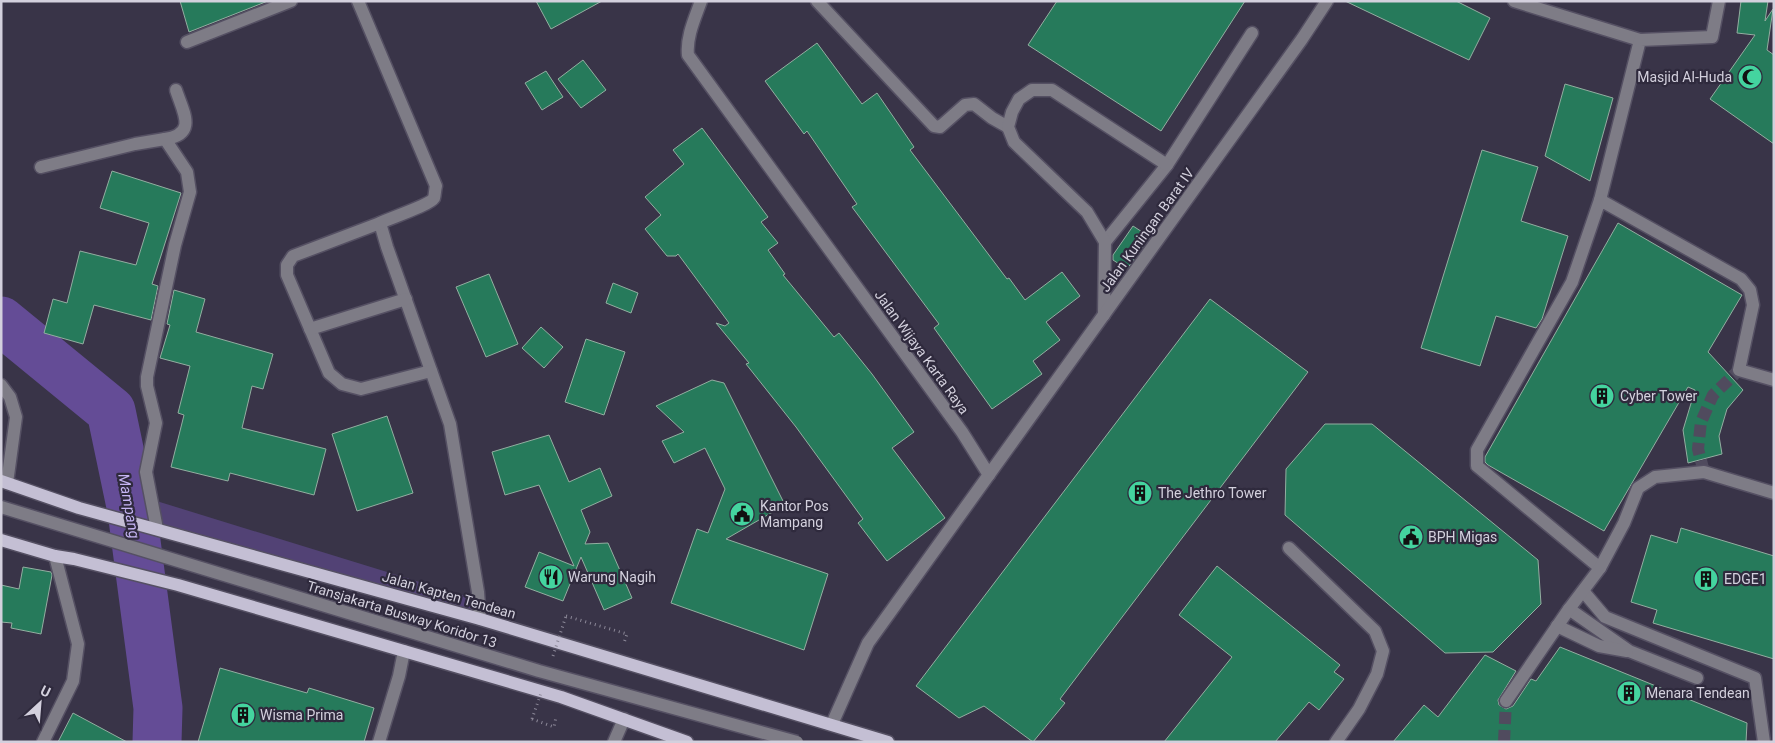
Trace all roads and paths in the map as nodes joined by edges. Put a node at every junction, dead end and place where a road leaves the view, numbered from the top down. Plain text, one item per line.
1 (291, 1) edge
2 (358, 1) edge
3 (701, 1) edge
4 (817, 1) edge
5 (1327, 1) edge
6 (1514, 1) edge
7 (1719, 1) edge
8 (1252, 34) dead end
9 (1640, 40) junction
10 (187, 42) dead end
11 (176, 90) dead end
12 (1008, 127) junction
13 (165, 139) junction
14 (1167, 164) junction
15 (41, 167) dead end
16 (1600, 200) junction
17 (380, 223) junction
18 (1105, 242) junction
19 (406, 299) junction
20 (1104, 315) junction
21 (310, 330) junction
22 (432, 371) junction
23 (1774, 380) edge
24 (1, 385) edge
25 (989, 475) junction
26 (4, 482) edge
27 (1774, 493) edge
28 (1, 507) edge
29 (157, 529) junction
30 (1, 540) edge
31 (1288, 548) dead end
32 (56, 556) junction
33 (1600, 568) junction
34 (1582, 591) junction
35 (1569, 609) junction
36 (566, 616) dead end
37 (480, 619) junction
38 (1557, 626) junction
39 (404, 651) junction
40 (1629, 651) junction
41 (618, 660) junction
42 (1697, 678) dead end
43 (1506, 701) tunnel mouth
44 (624, 719) junction
45 (832, 724) junction
46 (43, 742) edge
47 (379, 742) edge
48 (614, 742) edge
49 (687, 742) edge
50 (797, 742) edge
51 (888, 742) edge
52 (1336, 742) edge
53 (1764, 742) edge

1 - 10 street
2 - 17 street
3 - 25 street, Jalan Wijaya Karta Raya
4 - 12 street
5 - 20 street, Jalan Kuningan Barat IV
6 - 9 street
7 - 9 street
8 - 14 street
9 - 16 street
11 - 13 street
12 - 14 street
12 - 18 street
13 - 15 street
13 - 29 street
14 - 18 street
16 - 23 street
16 - 33 street
17 - 19 street
17 - 21 street
18 - 20 street
19 - 21 street
19 - 22 street
20 - 25 street, Jalan Kuningan Barat IV
21 - 22 street
22 - 37 street
24 - 26 street
25 - 45 street
26 - 29 main road, Jalan Kapten Tendean
27 - 33 street
28 - 50 street, Transjakarta Busway Koridor 13, bridge
29 - 37 main road, Jalan Kapten Tendean
30 - 32 main road
31 - 52 street
32 - 39 main road
32 - 46 street
33 - 34 street
34 - 35 street
34 - 53 street
35 - 38 street
35 - 40 street
36 - 41 path
37 - 41 main road, Jalan Kapten Tendean
38 - 40 street
38 - 43 street
39 - 44 main road
39 - 47 street
40 - 42 street
41 - 45 main road, Jalan Kapten Tendean
44 - 48 street
44 - 49 main road
45 - 51 main road, Jalan Kapten Tendean

